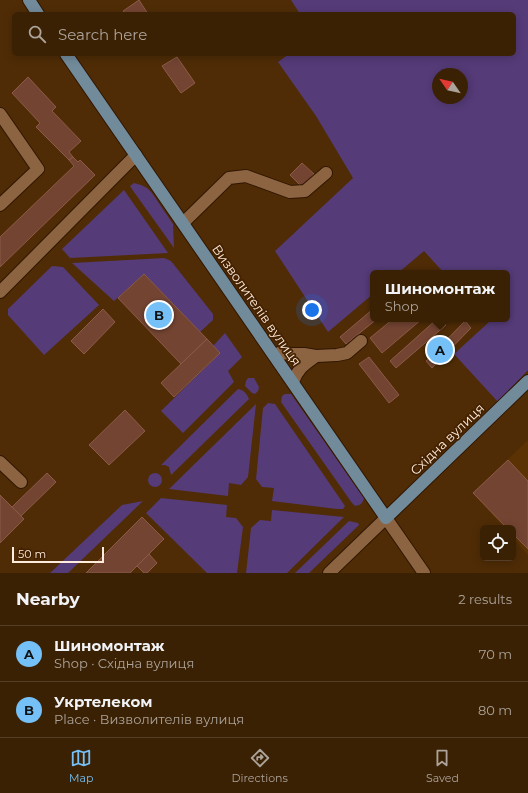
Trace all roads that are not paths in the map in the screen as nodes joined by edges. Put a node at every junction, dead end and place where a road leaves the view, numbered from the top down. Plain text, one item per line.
1 (29, 0) edge
2 (37, 12) edge
3 (67, 56) edge
4 (0, 114) edge
5 (136, 154) junction
6 (326, 173) dead end
7 (0, 205) edge
8 (183, 223) junction
9 (0, 292) edge
10 (361, 341) dead end
11 (275, 356) junction
12 (316, 356) junction
13 (528, 381) edge
14 (293, 382) junction
15 (0, 462) edge
16 (21, 482) dead end
17 (386, 518) junction
18 (329, 573) edge
19 (424, 573) edge

1 - 2 main road
3 - 5 main road, Визволителів вулиця
4 - 7 street
5 - 8 main road, Визволителів вулиця
5 - 9 street
6 - 8 street
8 - 11 main road, Визволителів вулиця
10 - 12 street
11 - 12 street
11 - 14 main road, Визволителів вулиця
12 - 14 street
13 - 17 main road, Східна вулиця
14 - 17 main road, Визволителів вулиця
15 - 16 street
17 - 18 street
17 - 19 street, Визволителів вулиця

